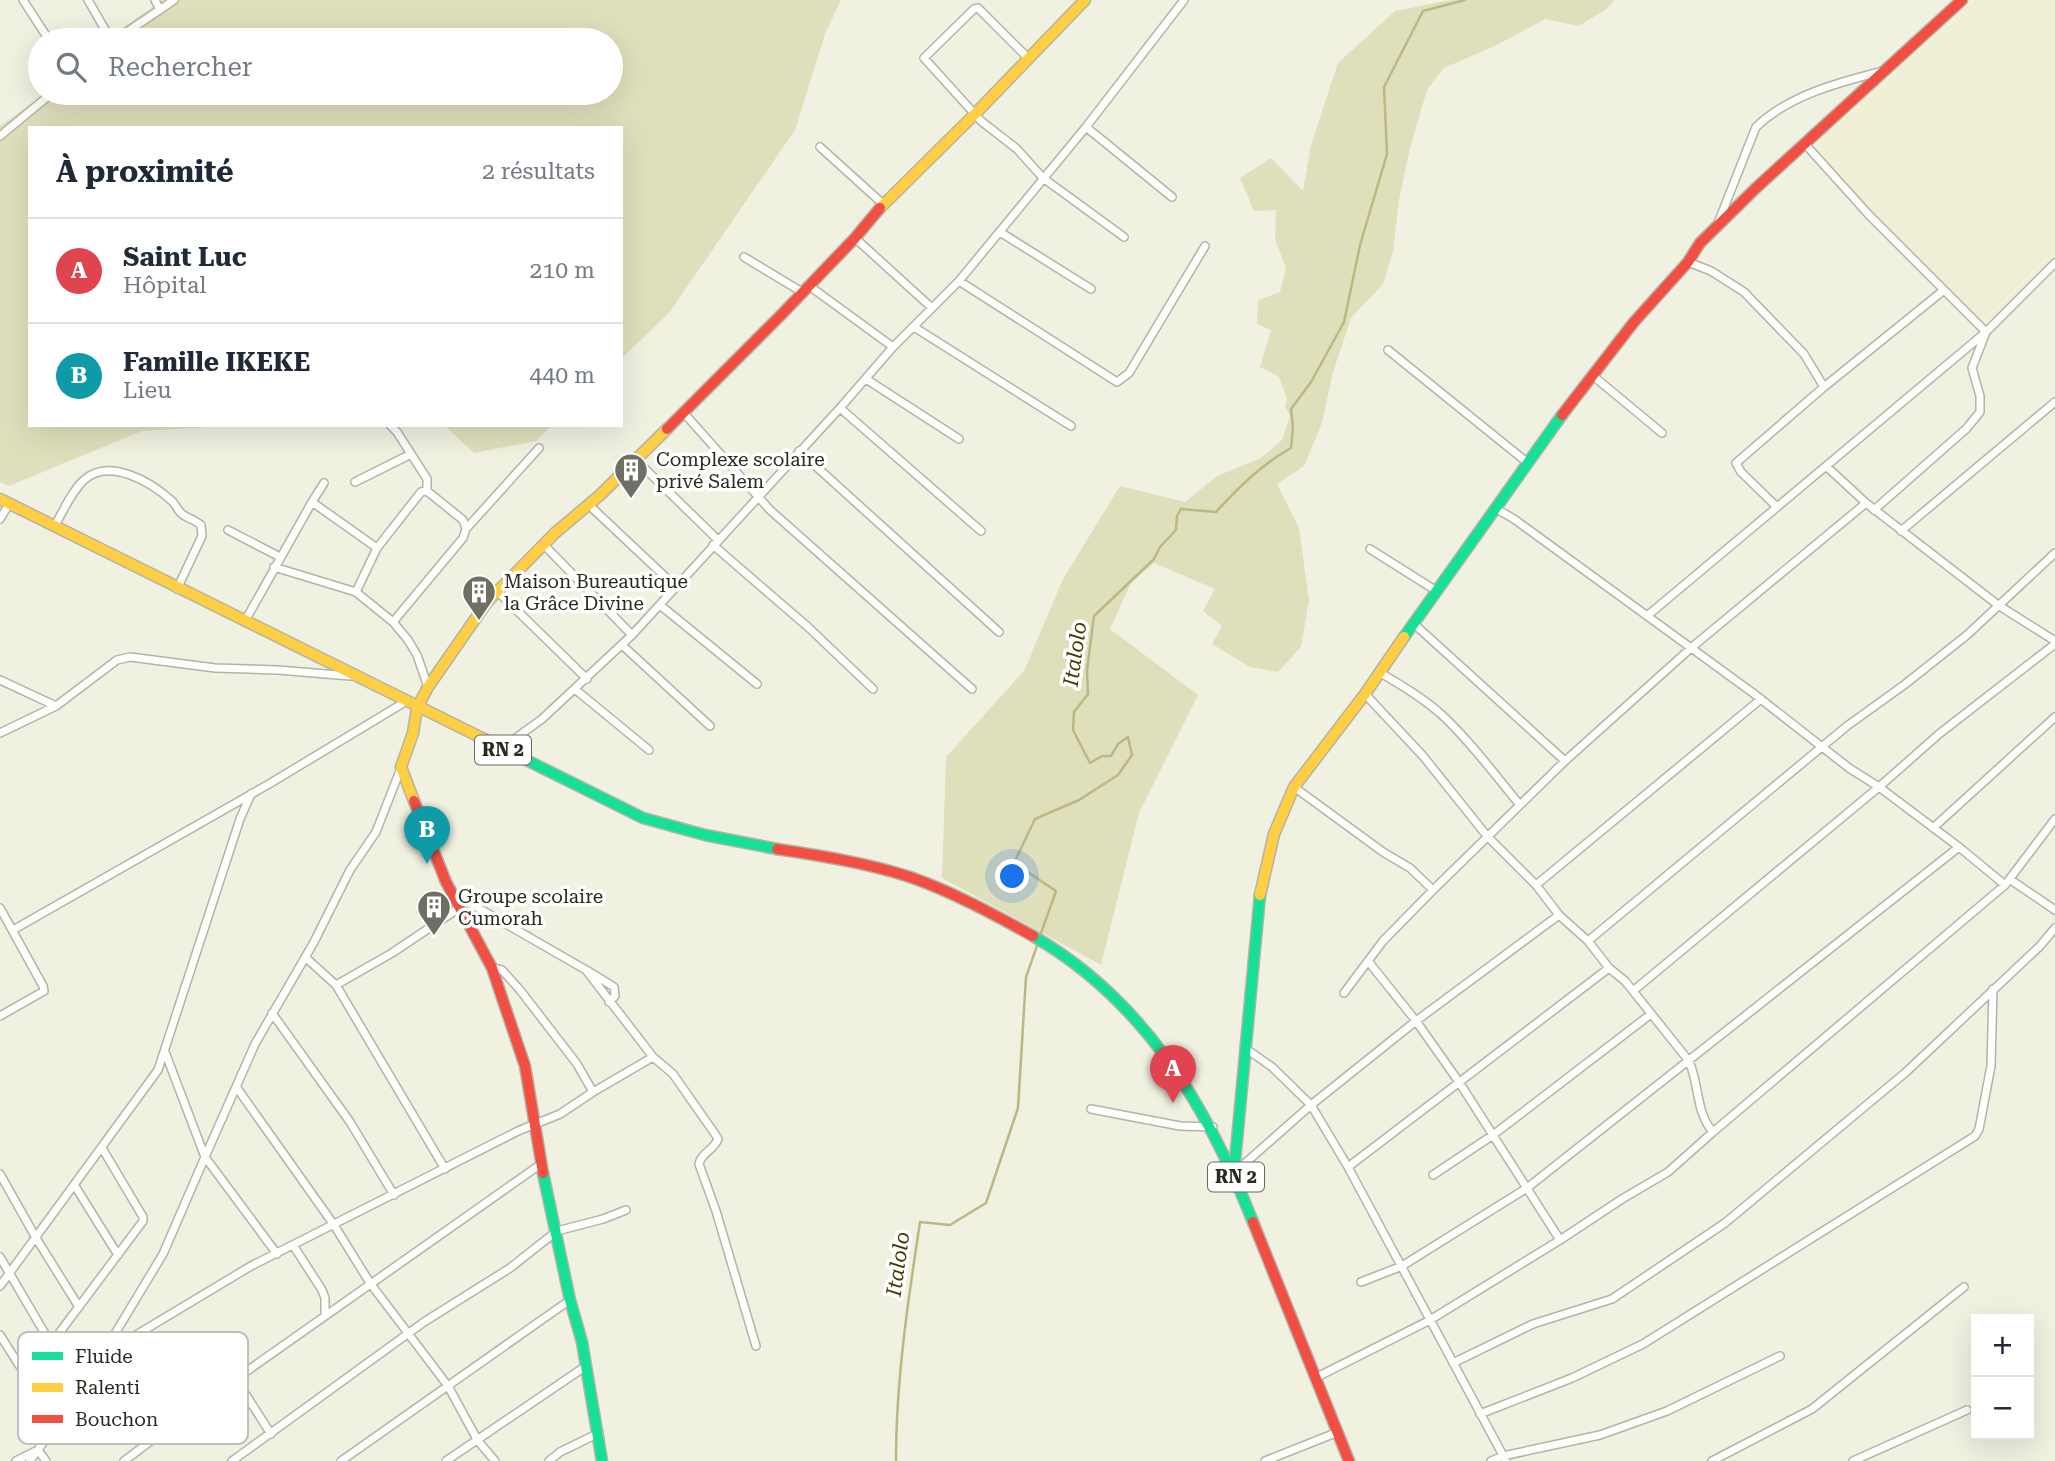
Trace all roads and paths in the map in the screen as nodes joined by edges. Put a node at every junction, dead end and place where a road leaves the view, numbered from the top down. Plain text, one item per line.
1 (23, 0) edge
2 (88, 0) edge
3 (155, 0) edge
4 (174, 0) edge
5 (1085, 0) edge
6 (1184, 0) edge
7 (1962, 0) edge
8 (160, 10) junction
9 (41, 28) edge
10 (106, 28) edge
11 (132, 28) edge
12 (1029, 59) junction
13 (1887, 70) junction
14 (37, 105) edge
15 (975, 114) junction
16 (1086, 127) junction
17 (0, 136) edge
18 (1805, 144) junction
19 (820, 146) dead end
20 (1043, 178) junction
21 (1172, 197) dead end
22 (883, 204) junction
23 (1716, 227) junction
24 (1000, 232) junction
25 (1124, 237) dead end
26 (855, 238) junction
27 (1205, 246) dead end
28 (744, 257) dead end
29 (1688, 262) junction
30 (2055, 263) edge
31 (959, 281) junction
32 (805, 289) junction
33 (1091, 289) dead end
34 (1944, 290) junction
35 (932, 308) junction
36 (914, 327) junction
37 (1986, 332) junction
38 (893, 347) junction
39 (1388, 350) dead end
40 (1592, 375) junction
41 (866, 379) junction
42 (1824, 387) junction
43 (2055, 402) edge
44 (840, 408) junction
45 (683, 412) junction
46 (1071, 426) dead end
47 (392, 427) edge
48 (1662, 433) dead end
49 (959, 439) dead end
50 (538, 448) dead end
51 (799, 451) junction
52 (411, 454) junction
53 (636, 460) junction
54 (1528, 463) junction
55 (1826, 466) junction
56 (355, 482) dead end
57 (324, 483) dead end
58 (427, 491) junction
59 (757, 497) junction
60 (4, 501) edge
61 (312, 502) junction
62 (1866, 503) junction
63 (589, 505) junction
64 (1777, 507) junction
65 (1495, 508) junction
66 (1874, 510) junction
67 (0, 519) edge
68 (54, 527) junction
69 (466, 529) junction
70 (228, 530) dead end
71 (1901, 530) junction
72 (981, 531) dead end
73 (715, 542) junction
74 (544, 545) junction
75 (377, 548) junction
76 (1370, 550) dead end
77 (2055, 553) edge
78 (280, 557) junction
79 (274, 567) junction
80 (676, 587) junction
81 (177, 589) junction
82 (1435, 590) junction
83 (497, 591) junction
84 (356, 592) junction
85 (660, 605) junction
86 (1998, 605) junction
87 (1647, 616) junction
88 (245, 621) junction
89 (393, 622) junction
90 (1413, 623) junction
91 (999, 632) dead end
92 (632, 635) junction
93 (2055, 642) edge
94 (622, 645) junction
95 (1690, 648) junction
96 (1379, 672) junction
97 (355, 677) junction
98 (587, 679) junction
99 (0, 680) edge
100 (757, 684) dead end
101 (428, 687) junction
102 (972, 689) dead end
103 (576, 690) junction
104 (873, 690) dead end
105 (1365, 694) junction
106 (1761, 699) junction
107 (405, 702) junction
108 (56, 706) junction
109 (417, 708) junction
110 (2055, 717) edge
111 (710, 726) dead end
112 (0, 733) edge
113 (1821, 747) junction
114 (502, 749) junction
115 (649, 750) dead end
116 (1565, 761) junction
117 (401, 767) junction
118 (1879, 787) junction
119 (1294, 788) junction
120 (251, 794) junction
121 (1520, 805) junction
122 (2055, 819) edge
123 (1933, 828) junction
124 (1487, 836) junction
125 (1959, 848) junction
126 (2008, 883) junction
127 (1536, 885) junction
128 (1433, 890) junction
129 (452, 893) junction
130 (0, 908) edge
131 (459, 908) junction
132 (2055, 910) edge
133 (1559, 915) junction
134 (2055, 928) edge
135 (13, 930) junction
136 (1588, 941) junction
137 (305, 957) junction
138 (1368, 961) junction
139 (492, 968) junction
140 (1609, 968) junction
141 (586, 970) junction
142 (336, 985) junction
143 (1993, 989) junction
144 (1633, 991) junction
145 (1344, 993) dead end
146 (609, 1002) junction
147 (272, 1013) junction
148 (1651, 1014) junction
149 (0, 1016) edge
150 (1416, 1021) junction
151 (1245, 1048) junction
152 (165, 1052) junction
153 (653, 1057) junction
154 (1689, 1061) junction
155 (1459, 1082) junction
156 (237, 1088) junction
157 (593, 1091) junction
158 (1311, 1105) junction
159 (1091, 1109) dead end
160 (534, 1125) junction
161 (1213, 1127) junction
162 (1713, 1132) junction
163 (1493, 1135) junction
164 (102, 1148) junction
165 (205, 1157) junction
166 (541, 1164) junction
167 (1348, 1167) junction
168 (445, 1168) junction
169 (1234, 1173) junction
170 (0, 1174) edge
171 (1433, 1175) dead end
172 (75, 1186) junction
173 (1527, 1188) junction
174 (394, 1195) junction
175 (626, 1210) dead end
176 (334, 1225) junction
177 (557, 1231) junction
178 (36, 1238) junction
179 (1560, 1240) junction
180 (293, 1245) junction
181 (277, 1254) junction
182 (118, 1255) junction
183 (0, 1257) edge
184 (1402, 1266) junction
185 (9, 1273) junction
186 (1361, 1282) dead end
187 (370, 1283) junction
188 (0, 1286) edge
189 (1964, 1286) dead end
190 (570, 1300) junction
191 (79, 1307) junction
192 (325, 1315) junction
193 (1430, 1320) junction
194 (44, 1332) edge
195 (60, 1332) edge
196 (116, 1332) edge
197 (141, 1332) edge
198 (409, 1333) junction
199 (0, 1335) edge
200 (756, 1346) dead end
201 (1780, 1356) dead end
202 (18, 1363) edge
203 (1453, 1363) junction
204 (586, 1366) junction
205 (248, 1373) edge
206 (1317, 1377) junction
207 (448, 1386) junction
208 (248, 1398) edge
209 (1966, 1410) dead end
210 (1480, 1414) junction
211 (1338, 1432) junction
212 (599, 1433) junction
213 (271, 1434) junction
214 (478, 1441) junction
215 (42, 1444) edge
216 (147, 1444) edge
217 (38, 1450) junction
218 (1505, 1459) edge
219 (16, 1461) edge
220 (30, 1461) edge
221 (46, 1461) edge
222 (124, 1461) edge
223 (232, 1461) edge
224 (341, 1461) edge
225 (446, 1461) edge
226 (495, 1461) edge
227 (549, 1461) edge
228 (602, 1461) edge
229 (1265, 1461) edge
230 (1349, 1461) edge
231 (1491, 1461) edge
232 (1712, 1461) edge
233 (1853, 1461) edge

1 - 9 street
2 - 10 street
3 - 8 street
4 - 8 street
5 - 12 main road
6 - 16 street
7 - 13 main road
8 - 11 street
12 - 15 main road
12 - 15 street
13 - 18 main road
13 - 23 street
14 - 17 street
15 - 20 street
15 - 22 main road
16 - 20 street
16 - 21 street
18 - 23 main road
18 - 34 street
19 - 22 street
20 - 24 street
20 - 25 street
22 - 26 main road
23 - 29 main road
24 - 31 street
24 - 33 street
26 - 32 main road
26 - 35 street
27 - 31 street
28 - 32 street
29 - 40 main road
29 - 42 street
30 - 37 street
31 - 35 street
32 - 38 street
32 - 45 main road
34 - 37 street
34 - 42 street
35 - 36 street
36 - 38 street
36 - 46 street
37 - 55 street
37 - 66 street
38 - 41 street
39 - 54 street
40 - 48 street
40 - 54 main road
41 - 44 street
41 - 49 street
42 - 64 street
43 - 71 street
44 - 51 street
44 - 72 street
45 - 53 main road
45 - 59 street
47 - 52 street
50 - 69 street
51 - 59 street
51 - 91 street
52 - 56 street
52 - 58 street
53 - 63 main road
53 - 73 street
54 - 65 main road
55 - 62 street
55 - 64 street
57 - 61 street
58 - 69 street
58 - 75 street
59 - 73 street
59 - 102 street
60 - 67 street
60 - 68 main road, RN 2
61 - 75 street
61 - 78 street
62 - 66 street
62 - 95 street
63 - 74 main road
63 - 80 street
64 - 87 street
65 - 82 main road
65 - 87 street
66 - 71 street
68 - 81 main road, RN 2
68 - 81 street
69 - 89 street
70 - 78 street
71 - 86 street
73 - 80 street
73 - 104 street
74 - 83 main road
74 - 92 street
75 - 84 street
76 - 82 street
77 - 86 street
78 - 79 street
79 - 84 street
79 - 88 street
80 - 85 street
81 - 88 main road, RN 2
82 - 90 main road
83 - 98 street
83 - 101 main road
84 - 89 street
85 - 92 street
85 - 100 street
86 - 93 street
86 - 113 street
87 - 95 street
88 - 97 main road, RN 2
89 - 101 street
90 - 96 main road
90 - 116 street
92 - 94 street
93 - 118 street
94 - 98 street
94 - 111 street
95 - 106 street
95 - 116 street
96 - 105 main road
96 - 121 street
97 - 107 main road, RN 2
97 - 108 street
98 - 103 street
99 - 108 street
101 - 109 main road
103 - 114 street
103 - 115 street
105 - 119 main road
105 - 124 street
106 - 113 street
106 - 127 street
107 - 109 main road, RN 2
107 - 120 street
108 - 112 street
109 - 114 main road, RN 2
109 - 117 main road
110 - 123 street
113 - 118 street
113 - 136 street
114 - 161 main road, RN 2
116 - 121 street
117 - 129 main road
117 - 137 street
118 - 123 street
118 - 144 street
119 - 128 street
119 - 151 main road
120 - 135 street
120 - 152 street
121 - 124 street
122 - 126 street
123 - 125 street
124 - 127 street
124 - 128 street
125 - 126 street
125 - 154 street
126 - 132 street
126 - 162 street
127 - 133 street
128 - 138 street
129 - 131 main road
129 - 141 street
130 - 135 street
131 - 139 main road
131 - 142 street
133 - 136 street
133 - 150 street
134 - 143 street
135 - 149 street
136 - 140 street
137 - 142 street
137 - 147 street
138 - 145 street
138 - 150 street
139 - 157 street
139 - 160 main road
140 - 144 street
140 - 155 street
141 - 146 street
141 - 146 street
142 - 168 street
143 - 203 street
143 - 210 street
144 - 148 street
146 - 153 street
147 - 156 street
147 - 174 street
148 - 154 street
148 - 163 street
150 - 155 street
150 - 158 street
151 - 158 street
151 - 169 main road
152 - 164 street
152 - 165 street
153 - 157 street
153 - 200 street
154 - 162 street
154 - 173 street
155 - 163 street
155 - 167 street
156 - 165 street
156 - 176 street
157 - 160 street
158 - 167 street
158 - 169 street
159 - 161 street
160 - 166 main road
160 - 168 street
161 - 169 main road, RN 2
162 - 179 street
163 - 171 street
163 - 173 street
164 - 172 street
164 - 182 street
165 - 181 street
165 - 196 street
166 - 177 main road
166 - 187 street
167 - 184 street
168 - 174 street
169 - 206 main road, RN 2
170 - 178 street
172 - 178 street
172 - 182 street
173 - 179 street
173 - 184 street
174 - 176 street
175 - 177 street
176 - 180 street
176 - 187 street
177 - 190 main road
177 - 198 street
178 - 185 street
178 - 191 street
179 - 193 street
180 - 181 street
180 - 192 street
181 - 197 street
182 - 191 street
183 - 185 street
184 - 186 street
184 - 193 street
185 - 188 street
185 - 194 street
187 - 192 street
187 - 198 street
189 - 232 street
190 - 204 main road
190 - 207 street
191 - 195 street
192 - 205 street
193 - 203 street
193 - 206 street
198 - 207 street
198 - 213 street
199 - 202 street
201 - 218 street
203 - 210 street
204 - 212 main road
204 - 214 street
206 - 211 main road, RN 2
207 - 214 street
207 - 224 street
208 - 213 street
209 - 233 street
210 - 218 street
211 - 229 street
211 - 230 main road, RN 2
212 - 227 street
212 - 228 main road
213 - 223 street
214 - 225 street
214 - 226 street
215 - 217 street
216 - 222 street
217 - 219 street
217 - 220 street
217 - 221 street
218 - 231 street

